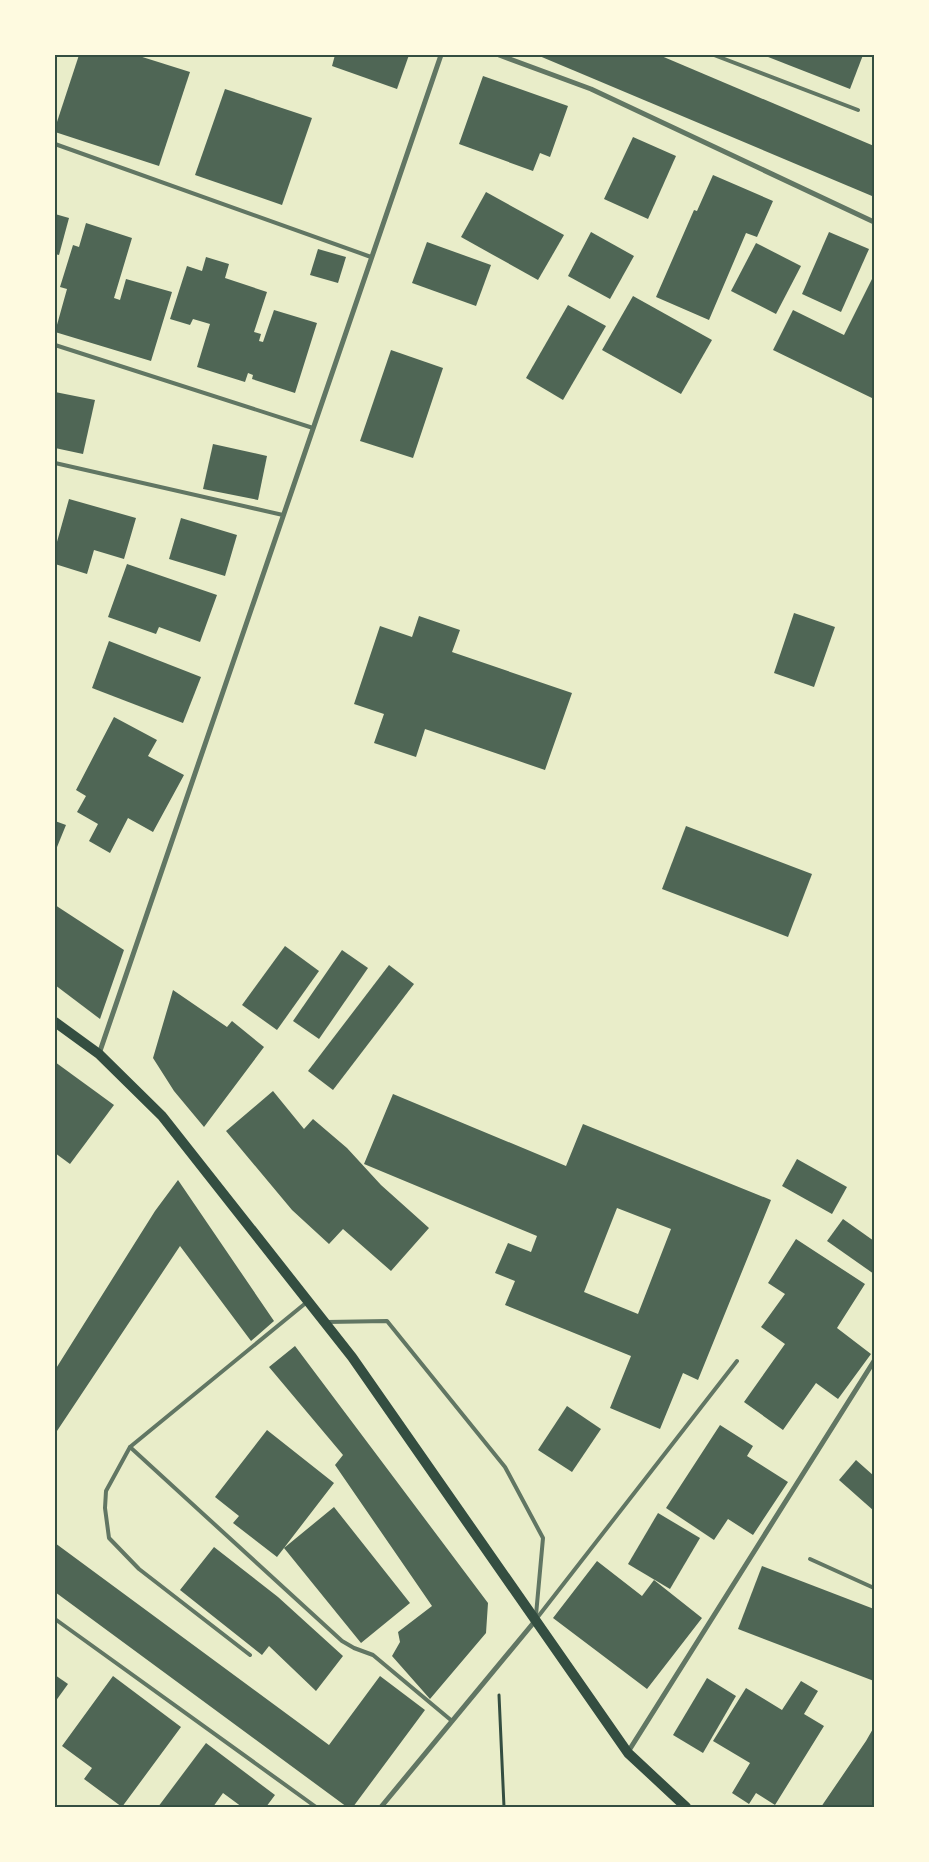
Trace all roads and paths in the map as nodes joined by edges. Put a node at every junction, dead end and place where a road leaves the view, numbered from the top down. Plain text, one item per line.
1 (441, 55) edge
2 (499, 55) edge
3 (714, 55) edge
4 (858, 110) dead end
5 (55, 144) edge
6 (874, 222) edge
7 (371, 257) junction
8 (55, 345) edge
9 (313, 428) junction
10 (55, 463) edge
11 (283, 515) junction
12 (55, 1022) edge
13 (99, 1054) junction
14 (308, 1301) junction
15 (324, 1322) junction
16 (737, 1361) dead end
17 (874, 1362) edge
18 (130, 1447) junction
19 (810, 1559) dead end
20 (874, 1588) edge
21 (55, 1619) edge
22 (535, 1620) junction
23 (250, 1656) dead end
24 (500, 1663) junction
25 (452, 1721) junction
26 (628, 1753) junction
27 (316, 1807) edge
28 (381, 1807) edge
29 (504, 1807) edge
30 (686, 1807) edge

1 - 7 street
2 - 6 street
3 - 4 lane
5 - 7 lane
7 - 9 street
8 - 9 lane
9 - 11 street
10 - 11 lane
11 - 13 street
12 - 13 main road
13 - 14 main road
14 - 15 main road
14 - 18 lane
15 - 22 main road
15 - 22 lane
16 - 22 lane
17 - 26 street
18 - 23 lane
18 - 25 lane
19 - 20 lane
21 - 27 lane
22 - 24 street
22 - 26 main road
24 - 25 street
24 - 29 path
25 - 28 street
26 - 30 main road

